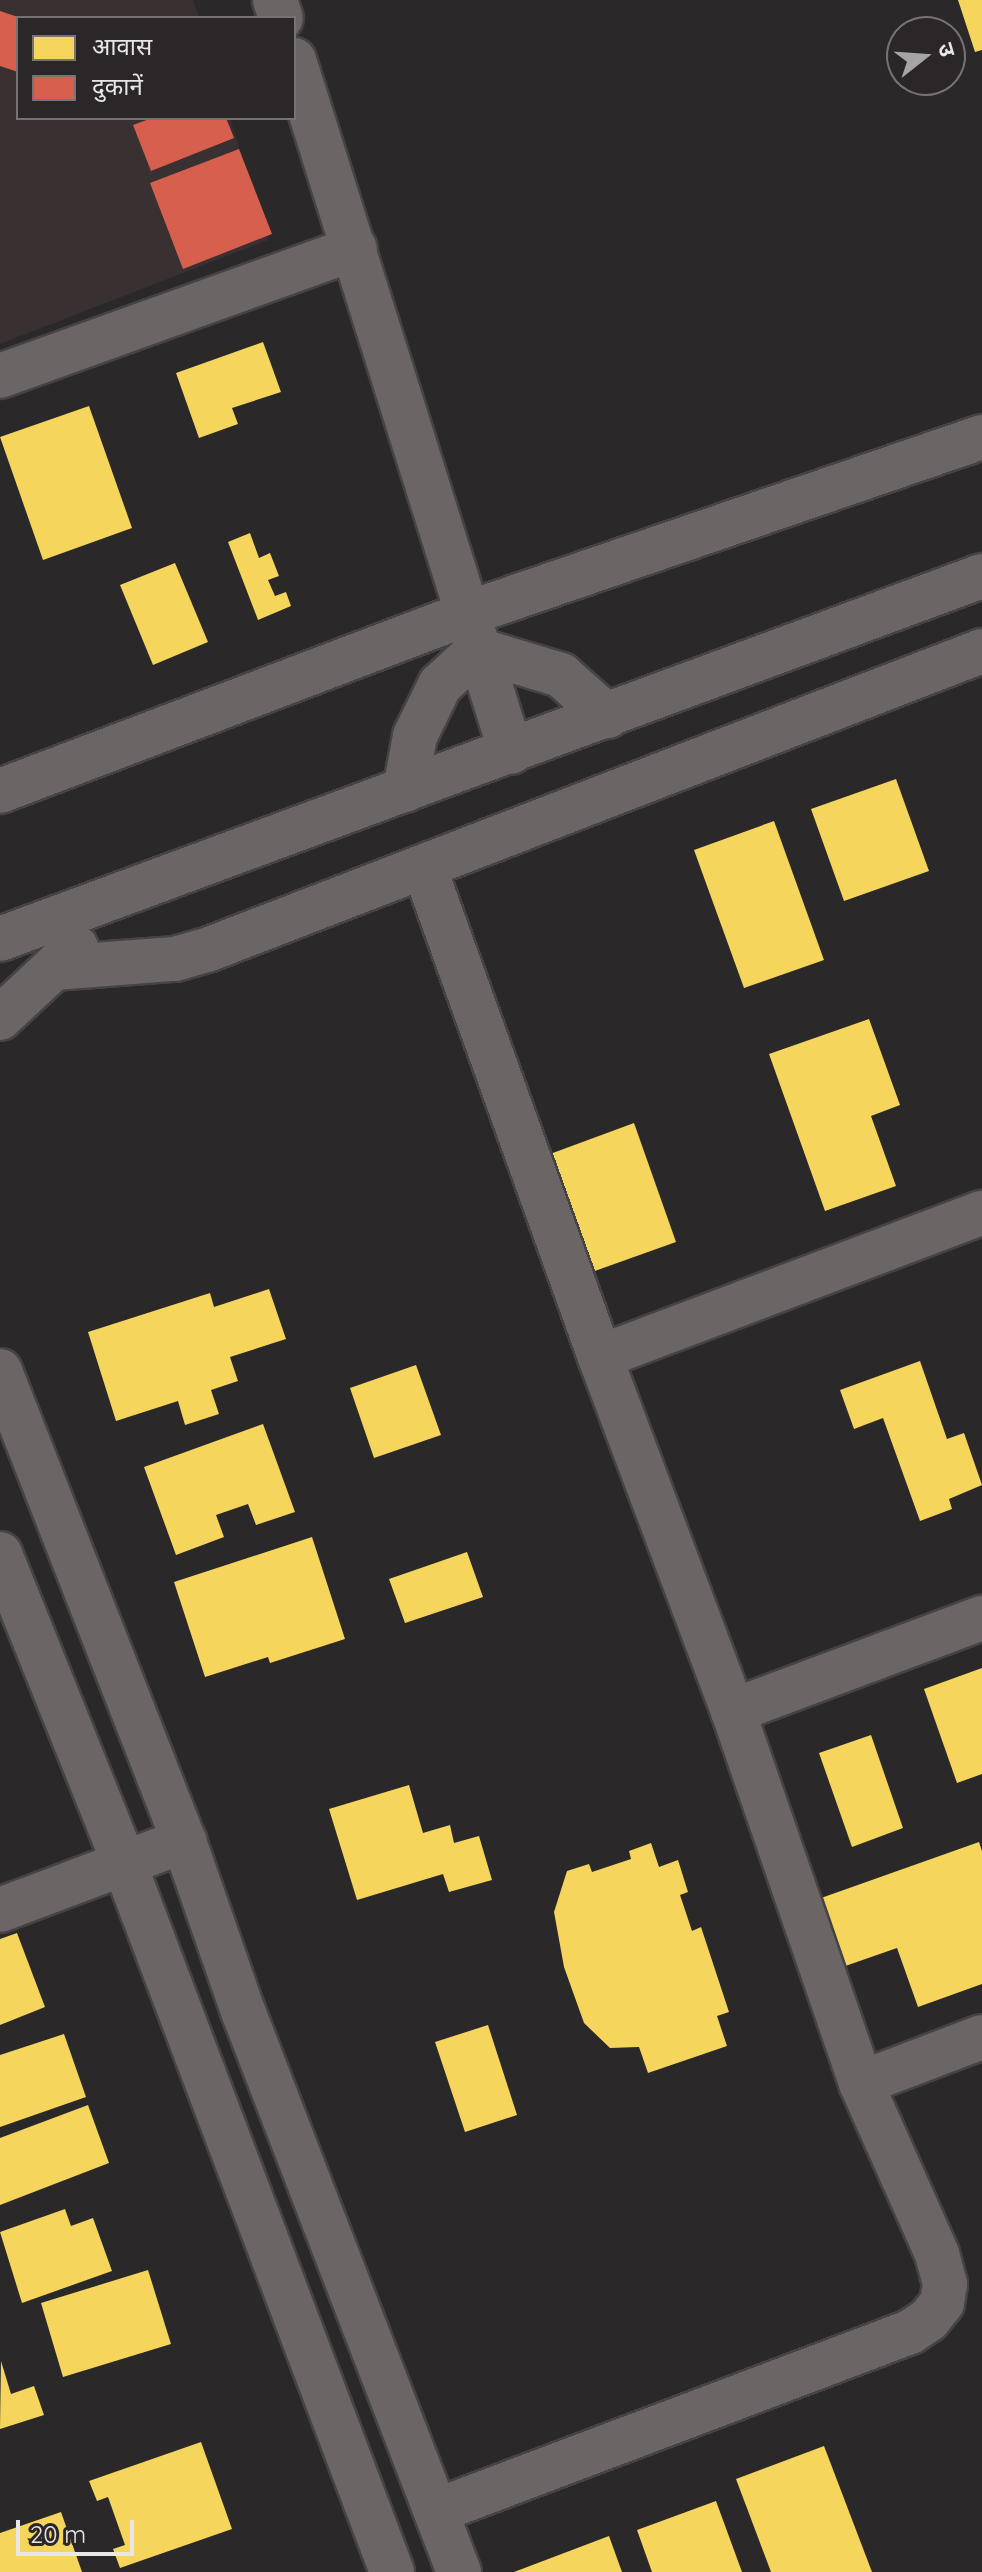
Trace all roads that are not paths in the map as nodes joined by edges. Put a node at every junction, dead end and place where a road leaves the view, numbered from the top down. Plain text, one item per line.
1 (296, 66) edge
2 (355, 248) junction
3 (0, 376) edge
4 (982, 437) edge
5 (982, 576) edge
6 (472, 632) junction
7 (982, 651) edge
8 (607, 716) junction
9 (511, 752) junction
10 (405, 790) junction
11 (0, 791) edge
12 (424, 867) junction
13 (139, 887) junction
14 (0, 939) edge
15 (54, 968) junction
16 (0, 1018) edge
17 (982, 1213) edge
18 (600, 1357) junction
19 (0, 1371) edge
20 (0, 1554) edge
21 (982, 1618) edge
22 (733, 1711) junction
23 (184, 1841) junction
24 (124, 1863) junction
25 (0, 1910) edge
26 (982, 2037) edge
27 (861, 2083) junction
28 (436, 2511) junction
29 (392, 2572) edge
30 (459, 2572) edge

1 - 2 street
2 - 3 street
2 - 6 street
4 - 6 street
5 - 8 street
6 - 8 street
6 - 9 street
6 - 10 street
6 - 11 street
7 - 12 street
8 - 9 street
9 - 10 street
10 - 13 street
12 - 15 street
12 - 18 street
13 - 14 street
13 - 15 street
15 - 16 street
17 - 18 street
18 - 22 street
19 - 23 street
20 - 24 street
21 - 22 street
22 - 27 street
23 - 24 street
23 - 28 street
24 - 25 street
24 - 29 street
26 - 27 street
27 - 28 street
28 - 30 street

